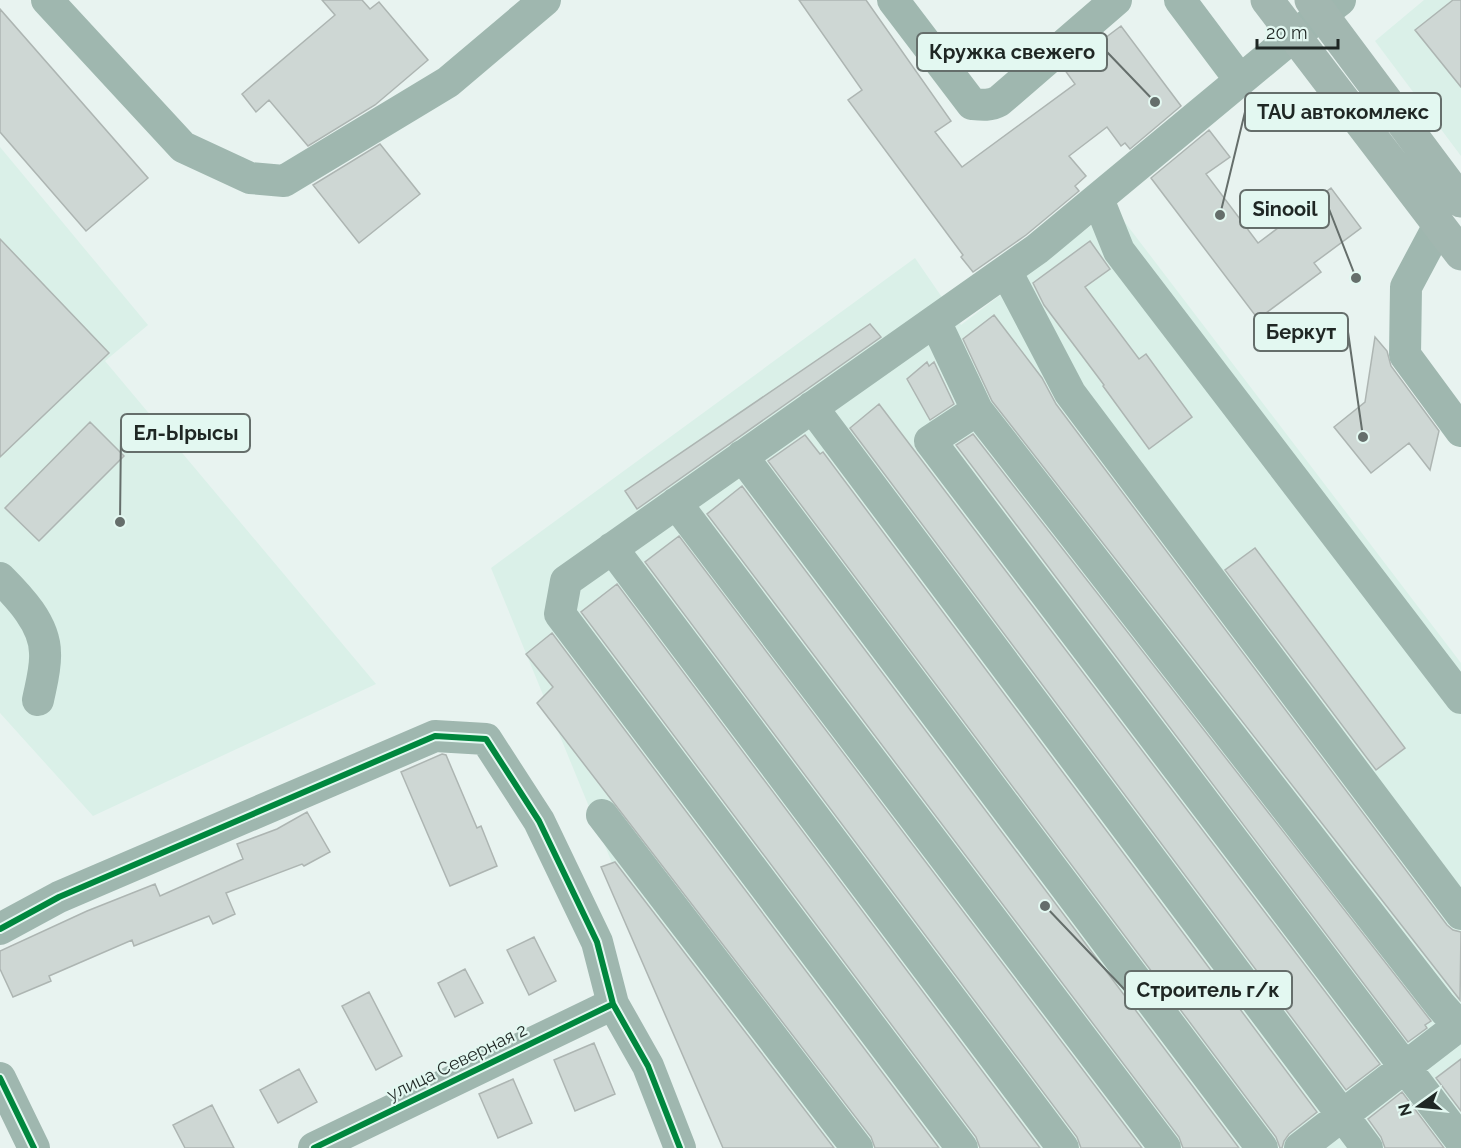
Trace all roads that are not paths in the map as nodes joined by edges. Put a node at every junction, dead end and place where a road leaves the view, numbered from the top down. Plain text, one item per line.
1 (47, 0) edge
2 (545, 0) edge
3 (893, 0) edge
4 (1116, 0) edge
5 (1180, 0) edge
6 (1267, 0) edge
7 (1324, 4) edge
8 (1295, 34) junction
9 (1240, 80) junction
10 (1098, 199) junction
11 (1461, 201) edge
12 (1439, 225) junction
13 (1461, 255) edge
14 (1006, 271) junction
15 (934, 321) junction
16 (812, 407) junction
17 (977, 410) junction
18 (1461, 431) edge
19 (742, 456) junction
20 (676, 503) junction
21 (612, 548) junction
22 (0, 578) edge
23 (1461, 698) edge
24 (38, 700) dead end
25 (602, 815) dead end
26 (1461, 914) edge
27 (0, 928) edge
28 (613, 1004) junction
29 (1460, 1025) edge
30 (1404, 1067) junction
31 (0, 1078) edge
32 (1342, 1115) junction
33 (1461, 1142) edge
34 (34, 1148) edge
35 (314, 1148) edge
36 (680, 1148) edge
37 (857, 1148) edge
38 (962, 1148) edge
39 (1063, 1148) edge
40 (1165, 1148) edge
41 (1262, 1148) edge
42 (1300, 1148) edge
43 (1367, 1148) edge

1 - 2 street
3 - 4 street
5 - 9 street
6 - 8 highway
7 - 8 street
7 - 11 highway
8 - 9 street
8 - 12 highway
9 - 10 street
10 - 14 street
10 - 23 street
12 - 13 highway
12 - 18 street
14 - 15 street
14 - 26 street
15 - 16 street
15 - 17 street
16 - 19 street
16 - 32 street
17 - 29 street
17 - 30 street
19 - 20 street
19 - 41 street
20 - 21 street
20 - 40 street
21 - 38 street
21 - 39 street
22 - 24 street
25 - 37 street
27 - 28 street
28 - 35 street, улица Северная 2
28 - 36 street
29 - 30 street
30 - 32 street
30 - 33 street
31 - 34 street
32 - 42 street
32 - 43 street

